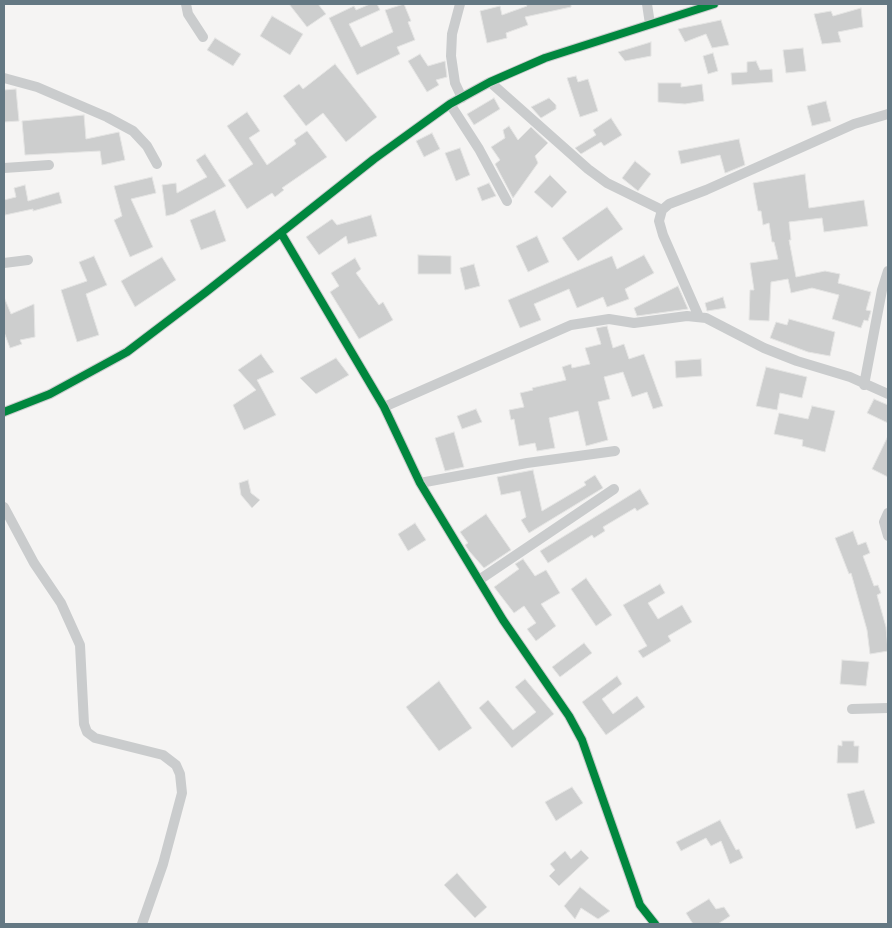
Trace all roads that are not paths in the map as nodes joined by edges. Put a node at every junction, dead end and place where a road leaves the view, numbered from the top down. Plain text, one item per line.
1 (186, 4) edge
2 (460, 4) edge
3 (647, 4) edge
4 (714, 4) edge
5 (650, 24) junction
6 (203, 37) dead end
7 (4, 78) edge
8 (490, 82) junction
9 (462, 98) junction
10 (450, 104) junction
11 (888, 114) edge
12 (158, 164) dead end
13 (49, 165) dead end
14 (4, 168) edge
15 (507, 202) dead end
16 (662, 210) junction
17 (281, 233) junction
18 (28, 260) dead end
19 (4, 263) edge
20 (888, 272) edge
21 (699, 317) junction
22 (864, 385) junction
23 (888, 394) edge
24 (384, 407) junction
25 (4, 412) edge
26 (616, 450) dead end
27 (420, 483) junction
28 (614, 489) dead end
29 (4, 507) edge
30 (888, 513) edge
31 (888, 536) edge
32 (480, 580) junction
33 (888, 708) edge
34 (852, 709) dead end
35 (142, 924) edge
36 (655, 924) edge

1 - 6 street
2 - 9 street
3 - 5 street
4 - 5 street
5 - 8 street
7 - 12 street
8 - 9 street
8 - 16 street
9 - 10 street
10 - 15 street
10 - 17 street
11 - 16 street
13 - 14 street
16 - 21 street
17 - 24 street
17 - 25 street
18 - 19 street
20 - 22 street
21 - 22 street
21 - 24 street
22 - 23 street
24 - 27 street
26 - 27 street
27 - 32 street
28 - 32 street
29 - 35 street
30 - 31 street
32 - 36 street
33 - 34 street

